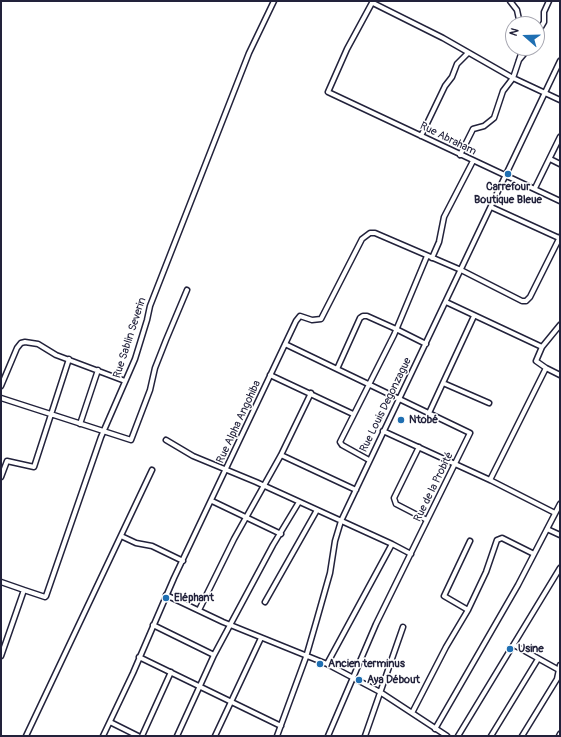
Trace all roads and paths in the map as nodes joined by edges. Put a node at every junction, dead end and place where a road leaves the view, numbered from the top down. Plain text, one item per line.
1 (274, 1) edge
2 (510, 1) edge
3 (549, 1) edge
4 (373, 2) edge
5 (518, 16) edge
6 (544, 16) edge
7 (467, 54) junction
8 (521, 56) edge
9 (525, 56) edge
10 (519, 61) junction
11 (560, 61) edge
12 (513, 78) junction
13 (545, 93) junction
14 (560, 100) edge
15 (421, 136) junction
16 (560, 137) edge
17 (460, 155) junction
18 (550, 159) junction
19 (473, 161) junction
20 (560, 164) edge
21 (505, 176) junction
22 (535, 188) junction
23 (560, 201) edge
24 (491, 208) junction
25 (560, 238) edge
26 (427, 256) junction
27 (432, 258) junction
28 (461, 270) junction
29 (187, 290) dead end
30 (446, 302) junction
31 (474, 316) junction
32 (560, 325) edge
33 (396, 328) junction
34 (285, 344) junction
35 (426, 344) junction
36 (542, 347) junction
37 (70, 359) junction
38 (546, 368) junction
39 (337, 369) junction
40 (98, 370) junction
41 (560, 374) edge
42 (270, 375) junction
43 (126, 381) junction
44 (443, 383) junction
45 (368, 384) junction
46 (1, 386) edge
47 (311, 393) junction
48 (1, 398) edge
49 (399, 399) junction
50 (489, 403) dead end
51 (429, 413) junction
52 (51, 414) junction
53 (353, 414) junction
54 (80, 424) junction
55 (383, 431) junction
56 (103, 432) junction
57 (166, 440) dead end
58 (418, 447) junction
59 (281, 455) junction
60 (369, 460) junction
61 (455, 463) junction
62 (152, 470) dead end
63 (227, 470) junction
64 (1, 476) edge
65 (490, 480) junction
66 (263, 486) junction
67 (356, 490) junction
68 (212, 501) junction
69 (300, 502) junction
70 (560, 504) edge
71 (317, 510) junction
72 (555, 512) junction
73 (246, 517) junction
74 (427, 520) junction
75 (340, 521) junction
76 (547, 528) junction
77 (281, 534) junction
78 (560, 535) edge
79 (121, 536) junction
80 (470, 541) dead end
81 (392, 544) junction
82 (411, 554) junction
83 (534, 554) junction
84 (183, 561) junction
85 (560, 568) edge
86 (1, 582) edge
87 (24, 590) junction
88 (166, 595) junction
89 (265, 602) dead end
90 (199, 610) junction
91 (468, 610) junction
92 (153, 625) junction
93 (231, 625) junction
94 (403, 627) dead end
95 (261, 638) junction
96 (514, 644) junction
97 (1, 656) edge
98 (214, 656) junction
99 (139, 657) junction
100 (306, 657) junction
101 (538, 659) junction
102 (326, 664) junction
103 (559, 668) edge
104 (171, 672) junction
105 (352, 678) junction
106 (200, 686) junction
107 (380, 692) junction
108 (231, 702) junction
109 (412, 713) junction
110 (110, 722) junction
111 (281, 726) junction
112 (435, 729) junction
113 (26, 736) edge
114 (103, 736) edge
115 (138, 736) edge
116 (142, 736) edge
117 (177, 736) edge
118 (215, 736) edge
119 (277, 736) edge
120 (328, 736) edge
121 (365, 736) edge
122 (446, 736) edge
123 (458, 736) edge
124 (491, 736) edge
125 (522, 736) edge

1 - 43 street, Rue Sablin Severin
2 - 5 street
3 - 6 street
4 - 7 street
4 - 15 street, Rue Abraham
7 - 12 street
7 - 15 street
8 - 10 street
9 - 10 street
10 - 12 street
11 - 13 street, Rue Louis Degonzague
12 - 13 street
12 - 17 street
13 - 14 street
13 - 21 street, Rue Louis Degonzague
15 - 17 street, Rue Abraham
16 - 18 street
17 - 19 street, Rue Abraham
18 - 20 street
18 - 22 street
19 - 21 street, Rue Abraham
19 - 27 street
21 - 22 street, Rue Abraham
21 - 24 street, Rue Louis Degonzague
22 - 23 street, Rue Abraham
24 - 25 street
24 - 28 street, Rue Louis Degonzague
25 - 28 street, Rue Alpha Angohiba
26 - 27 street, Rue Alpha Angohiba
26 - 33 street
26 - 34 street, Rue Alpha Angohiba
27 - 28 street, Rue Alpha Angohiba
28 - 30 street, Rue Louis Degonzague
29 - 56 street
30 - 31 street
30 - 35 street, Rue Louis Degonzague
31 - 36 street
31 - 44 street
32 - 36 street
33 - 35 street
33 - 39 street
33 - 45 street
34 - 39 street, Rue de la Probité
34 - 42 street, Rue Alpha Angohiba
35 - 49 street, Rue Louis Degonzague
36 - 38 street
37 - 40 street
37 - 46 street
37 - 52 street
38 - 41 street
38 - 65 street
39 - 45 street, Rue de la Probité
40 - 43 street
40 - 54 street
42 - 47 street
42 - 63 street, Rue Alpha Angohiba
43 - 56 street, Rue Sablin Severin
44 - 50 street
44 - 51 street
45 - 49 street, Rue de la Probité
45 - 53 street
47 - 53 street
47 - 59 street
48 - 52 street
49 - 51 street, Rue de la Probité
49 - 55 street, Rue Louis Degonzague
51 - 61 street, Rue de la Probité
52 - 54 street
52 - 64 street
53 - 60 street
54 - 56 street
55 - 58 street
55 - 60 street, Rue Louis Degonzague
56 - 87 street, Rue Sablin Severin
57 - 63 street
58 - 61 street
58 - 74 street
59 - 66 street
59 - 67 street
60 - 67 street, Rue Louis Degonzague
61 - 65 street
61 - 74 street, Rue de la Probité
62 - 79 street
63 - 66 street
63 - 68 street, Rue Alpha Angohiba
65 - 72 street
66 - 69 street
66 - 73 street
67 - 75 street, Rue Louis Degonzague
68 - 73 street
68 - 84 street, Rue Alpha Angohiba
69 - 71 street
69 - 77 street
70 - 72 street
71 - 75 street
71 - 89 street
72 - 76 street
73 - 77 street
73 - 90 street
74 - 82 street, Rue de la Probité
75 - 81 street
75 - 100 street, Rue Louis Degonzague
76 - 78 street
76 - 83 street
77 - 93 street
79 - 84 street
79 - 113 street
80 - 91 street
81 - 82 street
81 - 102 street
82 - 105 street, Rue de la Probité
83 - 91 street
83 - 112 street
84 - 88 street, Rue Alpha Angohiba
85 - 96 street
86 - 87 street
87 - 97 street
88 - 90 street
88 - 92 street, Rue Alpha Angohiba
90 - 93 street
91 - 109 street
92 - 98 street
92 - 99 street, Rue Alpha Angohiba
93 - 95 street
93 - 98 street
94 - 107 street
95 - 100 street
95 - 108 street
96 - 101 street
96 - 123 street
98 - 106 street
99 - 104 street
99 - 110 street, Rue Alpha Angohiba
100 - 102 street
100 - 111 street, Rue Louis Degonzague
101 - 103 street
101 - 124 street
102 - 105 street
103 - 125 street
104 - 106 street
104 - 116 street
105 - 107 street
105 - 120 street, Rue de la Probité
106 - 108 street
106 - 117 street
107 - 109 street
107 - 121 street
108 - 111 street
108 - 118 street
109 - 112 street
110 - 114 street, Rue Alpha Angohiba
110 - 115 street
111 - 119 street, Rue Louis Degonzague
112 - 122 street

